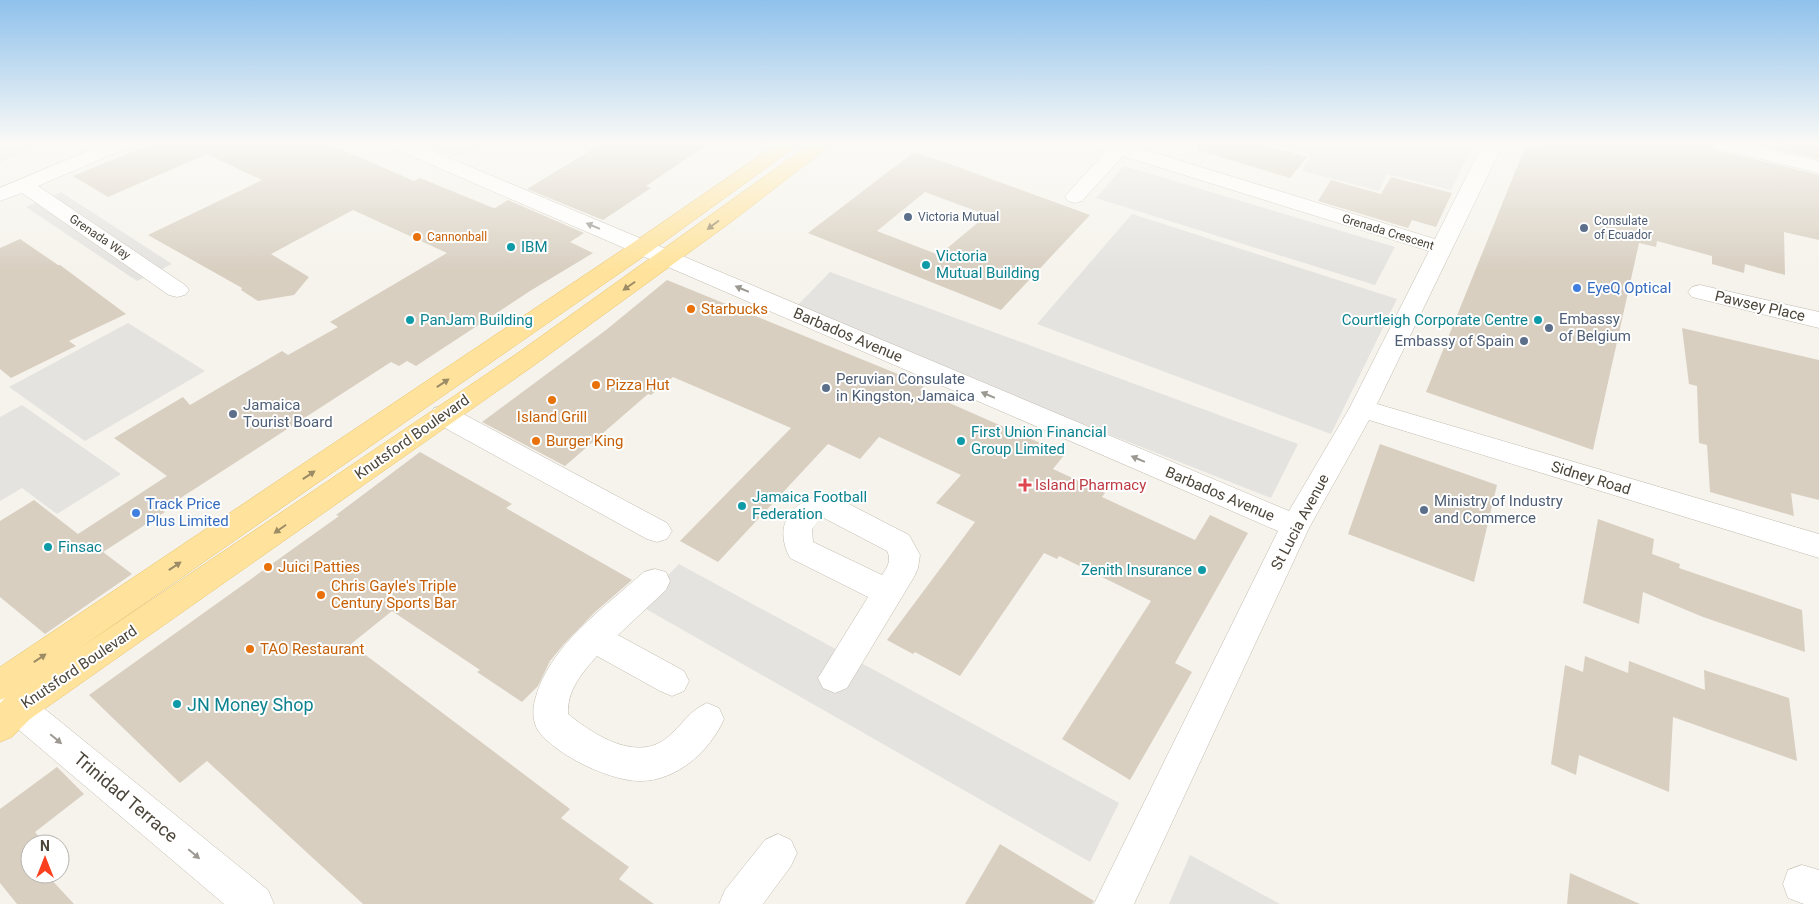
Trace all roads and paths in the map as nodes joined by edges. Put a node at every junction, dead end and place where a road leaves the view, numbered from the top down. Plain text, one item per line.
1 (21, 186) edge
2 (26, 186) edge
3 (499, 186) edge
4 (729, 186) edge
5 (765, 186) edge
6 (1083, 186) edge
7 (1242, 186) edge
8 (1472, 186) edge
9 (0, 195) edge
10 (1075, 197) dead end
11 (642, 247) junction
12 (1442, 248) junction
13 (669, 258) junction
14 (177, 290) dead end
15 (1700, 292) dead end
16 (1819, 320) edge
17 (1362, 410) junction
18 (443, 416) junction
19 (1295, 526) junction
20 (657, 531) dead end
21 (1819, 546) edge
22 (654, 581) dead end
23 (888, 592) dead end
24 (594, 638) junction
25 (835, 678) dead end
26 (672, 681) dead end
27 (5, 702) edge
28 (707, 719) dead end
29 (778, 853) dead end
30 (254, 904) edge
31 (739, 904) edge
32 (1114, 904) edge

1 - 9 street
2 - 14 street, Grenada Way
11 -> 3 street, Barbados Avenue
4 - 11 main road, Knutsford Boulevard
5 -> 13 main road, Knutsford Boulevard
6 - 10 street
7 - 12 street, Grenada Crescent
8 - 12 street, St Lucia Avenue
11 - 13 street, Barbados Avenue
27 -> 11 main road, Knutsford Boulevard
12 - 17 street, St Lucia Avenue
13 -> 18 main road, Knutsford Boulevard
19 -> 13 street, Barbados Avenue
15 - 16 street, Pawsey Place
17 - 19 street, St Lucia Avenue
17 - 21 street, Sidney Road
18 - 20 street
18 -> 27 main road, Knutsford Boulevard
19 - 32 street, St Lucia Avenue
22 - 24 street
23 - 25 street
24 - 26 street
24 - 28 street
27 -> 30 street, Trinidad Terrace
29 - 31 street

